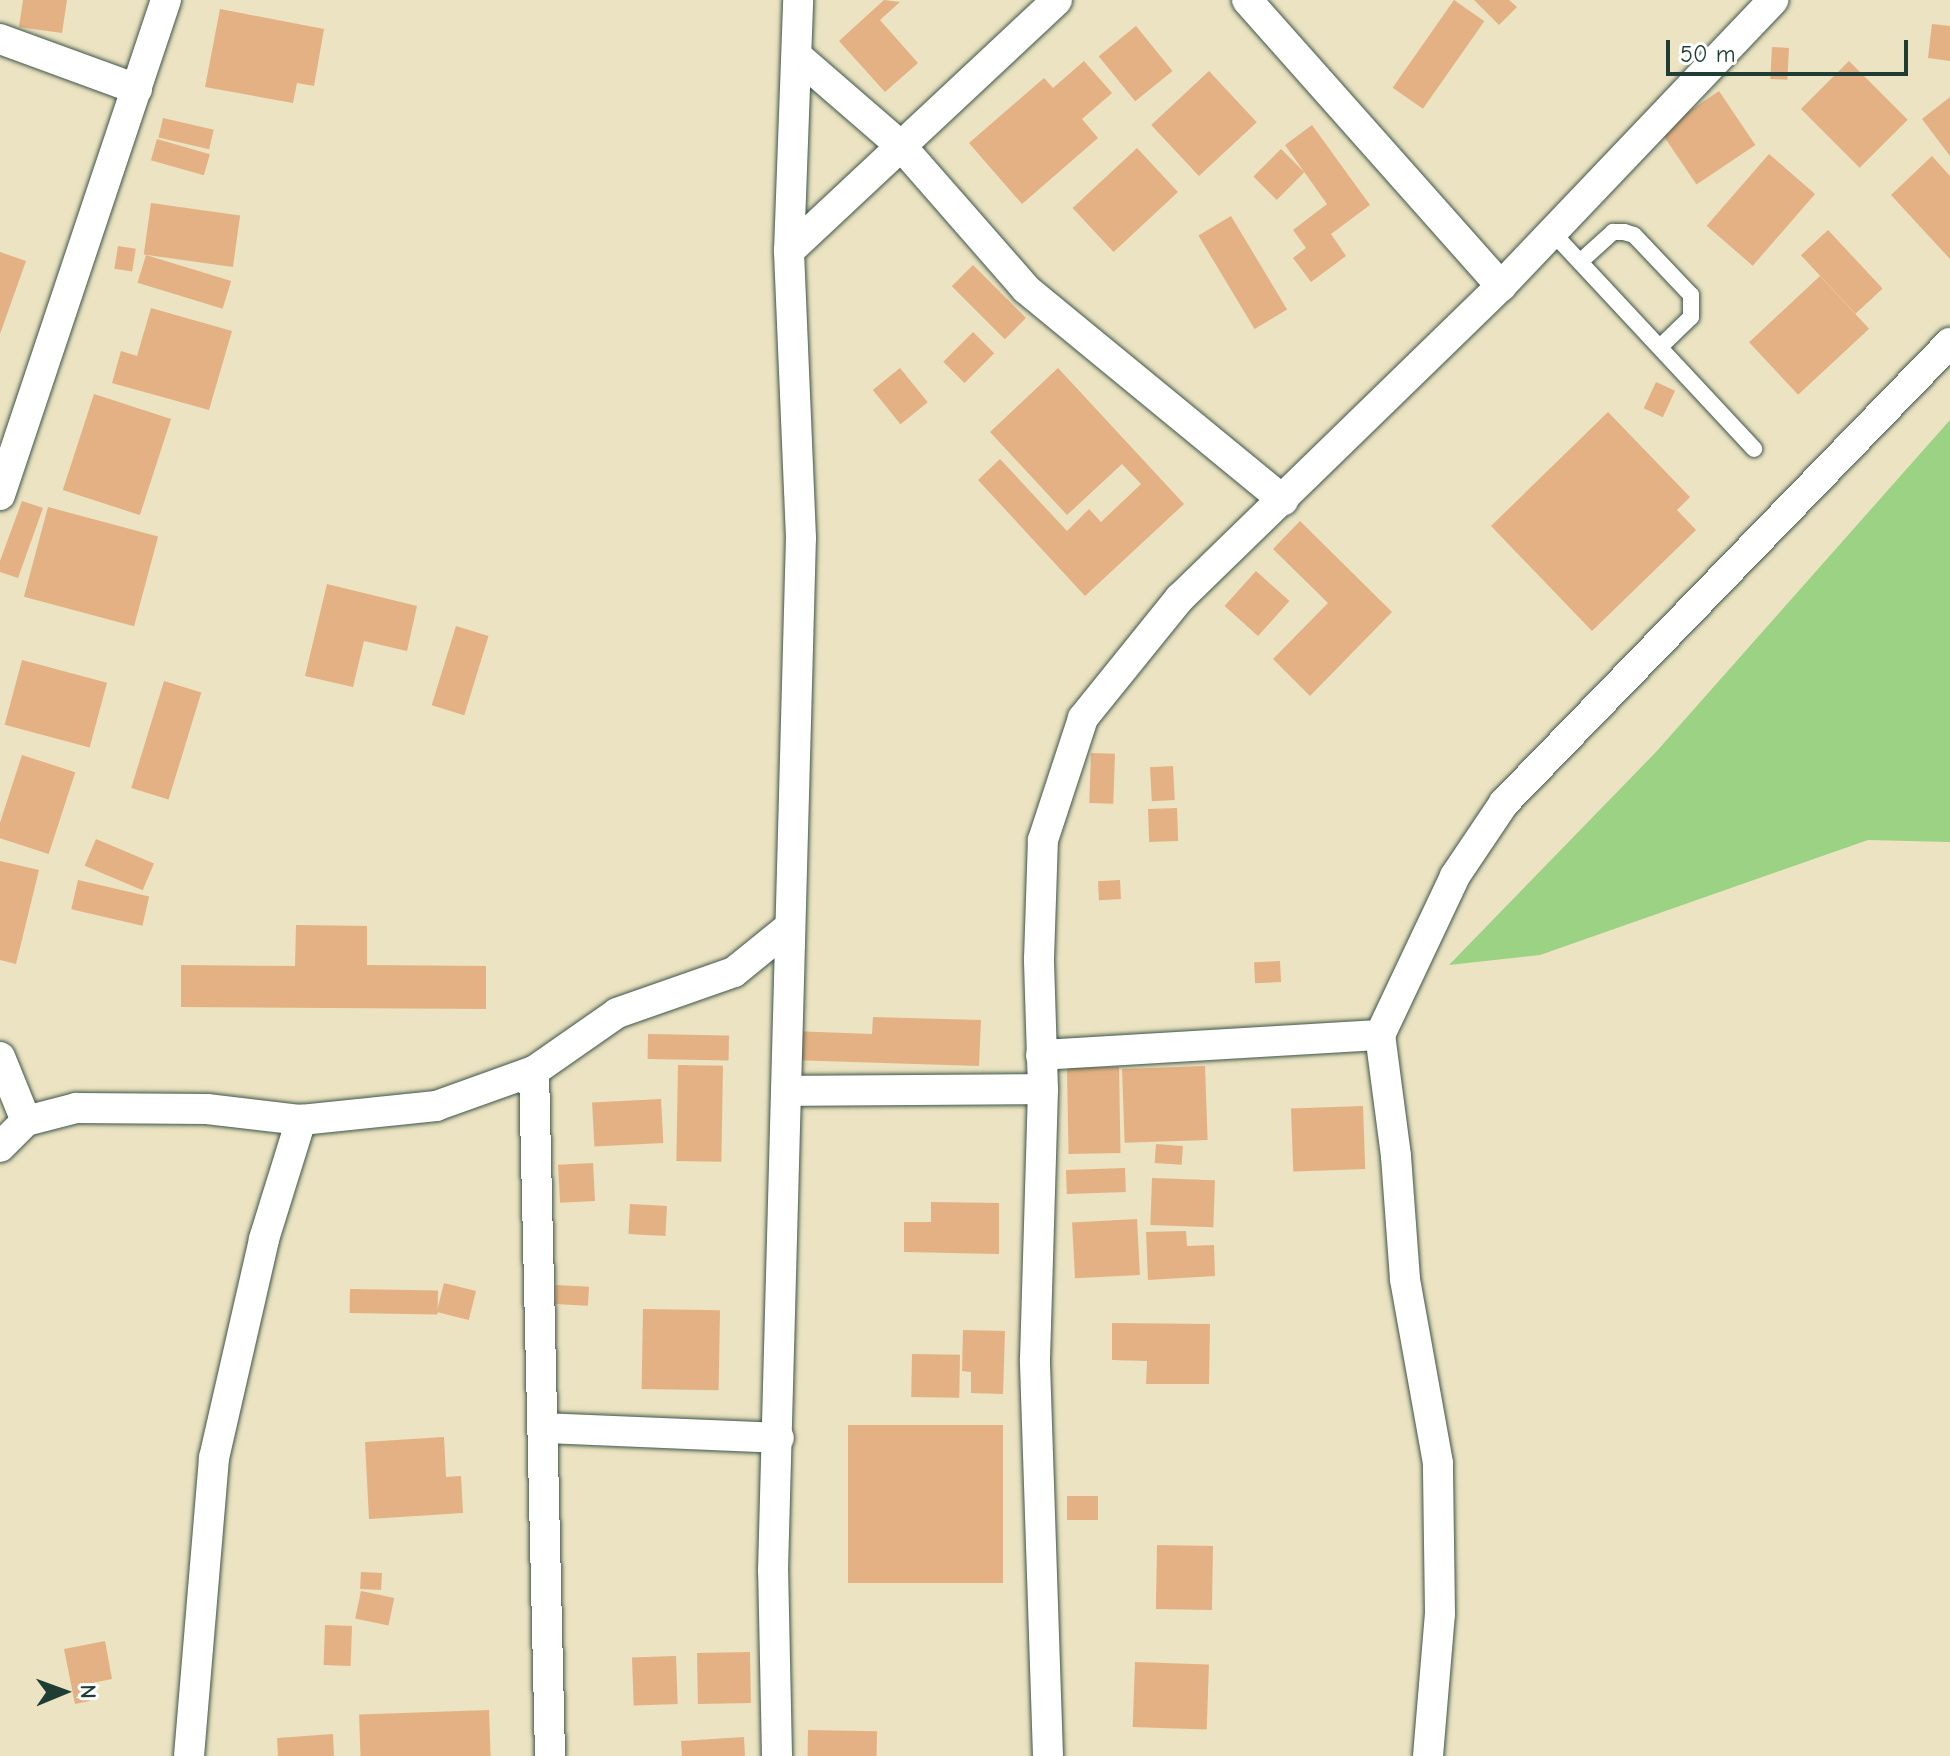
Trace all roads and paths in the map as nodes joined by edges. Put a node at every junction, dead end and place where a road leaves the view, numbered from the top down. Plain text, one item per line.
1 (166, 0) edge
2 (798, 0) edge
3 (1057, 0) edge
4 (1247, 0) edge
5 (1767, 2) edge
6 (0, 39) edge
7 (797, 56) junction
8 (137, 89) junction
9 (901, 146) junction
10 (1551, 231) junction
11 (789, 251) junction
12 (1582, 260) junction
13 (1501, 286) junction
14 (1950, 343) edge
15 (1661, 346) junction
16 (1754, 449) dead end
17 (0, 495) edge
18 (1283, 500) junction
19 (787, 929) junction
20 (1380, 1035) junction
21 (1041, 1055) junction
22 (0, 1057) edge
23 (534, 1071) junction
24 (1043, 1089) junction
25 (786, 1091) junction
26 (301, 1120) junction
27 (26, 1121) junction
28 (0, 1147) edge
29 (544, 1428) junction
30 (779, 1438) junction
31 (189, 1756) edge
32 (550, 1756) edge
33 (777, 1756) edge
34 (1048, 1756) edge
35 (1428, 1756) edge

1 - 8 street
2 - 7 street
3 - 9 street
4 - 13 street
5 - 10 street
6 - 8 street
7 - 9 street
7 - 11 street
8 - 17 street
9 - 11 street
9 - 18 street
10 - 12 lane
10 - 13 street
11 - 19 street
12 - 15 lane
12 - 15 lane
13 - 18 street
14 - 20 street
15 - 16 lane
18 - 21 street
19 - 23 street
19 - 25 street
20 - 21 street
20 - 35 street
21 - 24 street
22 - 27 street
23 - 26 street
23 - 29 street
24 - 25 street
24 - 34 street
25 - 30 street
26 - 27 street
26 - 31 street
27 - 28 street
29 - 30 street
29 - 32 street
30 - 33 street

